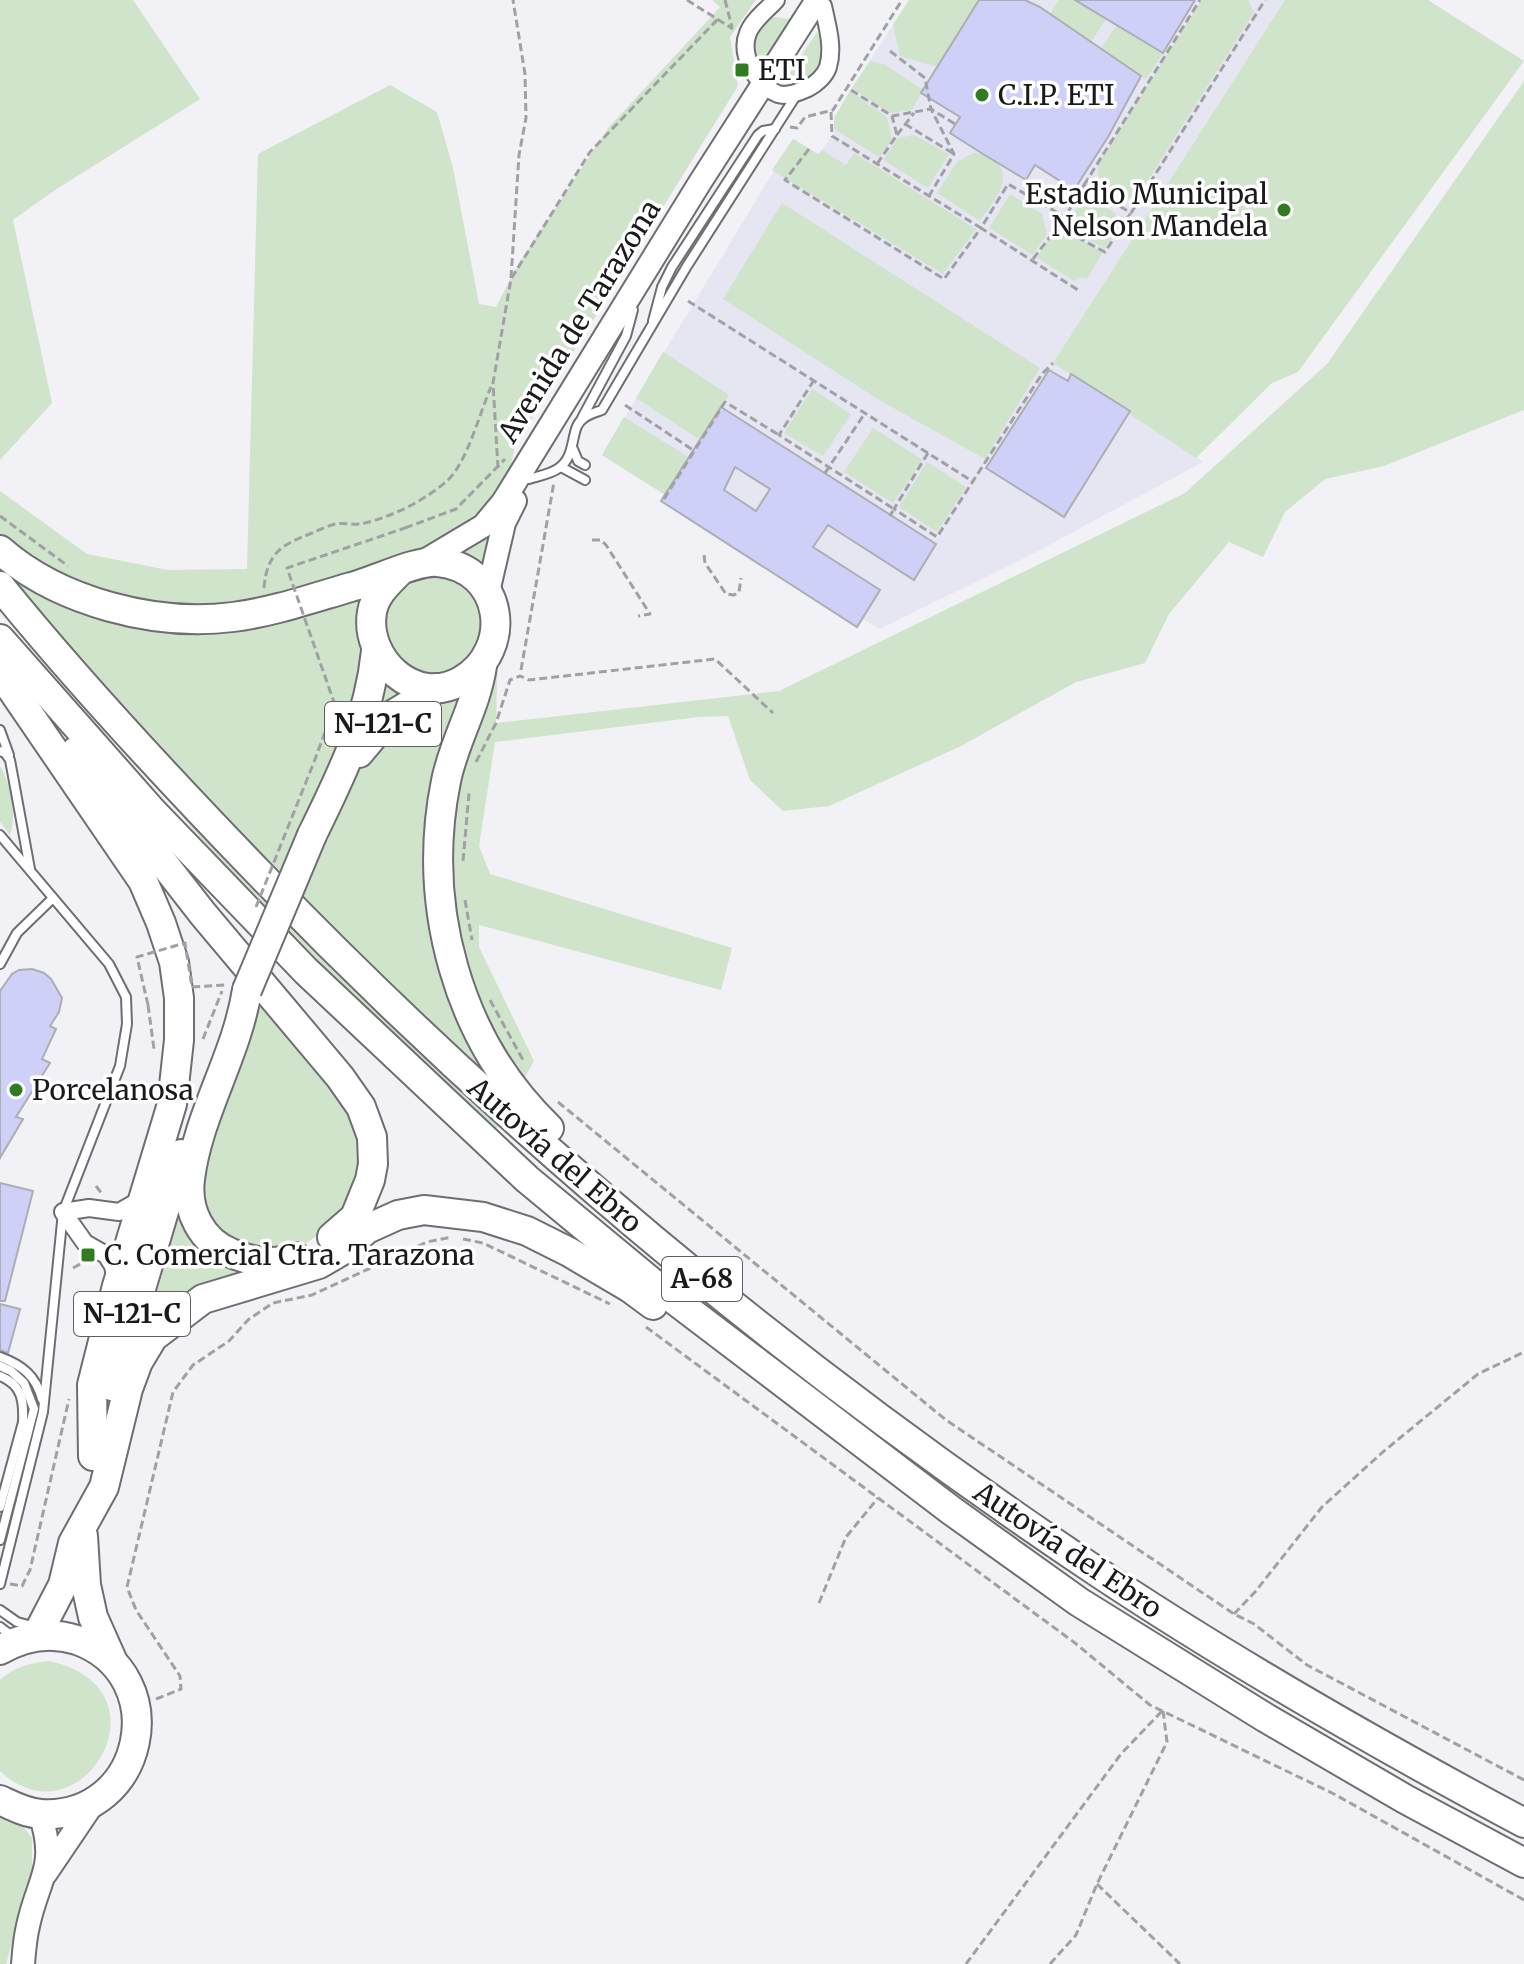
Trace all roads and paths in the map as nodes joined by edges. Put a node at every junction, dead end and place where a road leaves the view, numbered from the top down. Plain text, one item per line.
1 (513, 0) edge
2 (687, 0) edge
3 (725, 0) edge
4 (776, 0) edge
5 (902, 0) edge
6 (1200, 0) edge
7 (1263, 1) edge
8 (822, 2) edge
9 (718, 19) junction
10 (739, 33) junction
11 (890, 51) dead end
12 (767, 87) junction
13 (851, 90) dead end
14 (797, 93) junction
15 (931, 109) junction
16 (914, 112) junction
17 (892, 116) junction
18 (905, 124) junction
19 (955, 124) dead end
20 (897, 135) junction
21 (809, 149) dead end
22 (954, 154) junction
23 (877, 164) junction
24 (1084, 185) junction
25 (929, 196) junction
26 (1131, 213) junction
27 (1065, 217) junction
28 (1056, 226) junction
29 (981, 228) junction
30 (1033, 259) junction
31 (511, 279) junction
32 (1078, 290) dead end
33 (688, 301) dead end
34 (633, 310) junction
35 (1053, 363) dead end
36 (814, 380) junction
37 (493, 383) junction
38 (625, 405) dead end
39 (865, 413) junction
40 (582, 418) junction
41 (779, 435) junction
42 (573, 449) junction
43 (693, 450) junction
44 (928, 453) junction
45 (506, 457) dead end
46 (585, 465) dead end
47 (829, 467) junction
48 (498, 468) junction
49 (559, 469) junction
50 (825, 473) dead end
51 (529, 479) junction
52 (585, 480) dead end
53 (972, 481) junction
54 (664, 499) dead end
55 (894, 509) junction
56 (0, 516) edge
57 (890, 516) dead end
58 (592, 540) dead end
59 (0, 550) edge
60 (704, 555) dead end
61 (68, 566) dead end
62 (409, 568) junction
63 (741, 578) dead end
64 (305, 579) dead end
65 (291, 583) dead end
66 (0, 586) edge
67 (264, 592) dead end
68 (488, 592) junction
69 (638, 616) dead end
70 (0, 639) edge
71 (376, 651) junction
72 (0, 662) edge
73 (482, 666) junction
74 (521, 670) dead end
75 (0, 672) edge
76 (437, 688) junction
77 (773, 713) dead end
78 (0, 730) edge
79 (0, 751) edge
80 (10, 760) junction
81 (470, 773) dead end
82 (342, 774) junction
83 (469, 788) dead end
84 (0, 835) edge
85 (463, 863) dead end
86 (32, 873) junction
87 (464, 892) dead end
88 (53, 898) junction
89 (255, 909) dead end
90 (474, 949) dead end
91 (0, 964) edge
92 (247, 990) junction
93 (486, 991) dead end
94 (203, 1038) dead end
95 (154, 1054) dead end
96 (530, 1072) dead end
97 (549, 1095) dead end
98 (196, 1110) junction
99 (96, 1186) dead end
100 (112, 1199) dead end
101 (142, 1199) junction
102 (63, 1212) junction
103 (85, 1261) dead end
104 (73, 1268) dead end
105 (117, 1286) junction
106 (612, 1305) dead end
107 (741, 1310) junction
108 (638, 1321) dead end
109 (1524, 1352) edge
110 (0, 1357) edge
111 (0, 1366) edge
112 (0, 1376) edge
113 (71, 1389) dead end
114 (43, 1412) junction
115 (93, 1456) junction
116 (925, 1491) junction
117 (878, 1498) junction
118 (0, 1507) edge
119 (83, 1529) junction
120 (0, 1540) edge
121 (4, 1584) edge
122 (819, 1603) dead end
123 (0, 1610) edge
124 (1234, 1614) junction
125 (19, 1635) edge
126 (113, 1662) junction
127 (134, 1704) junction
128 (1163, 1711) junction
129 (1524, 1780) edge
130 (94, 1802) junction
131 (16, 1813) edge
132 (1524, 1823) edge
133 (1524, 1863) edge
134 (43, 1878) junction
135 (1097, 1884) junction
136 (1524, 1900) edge
137 (23, 1964) edge
138 (966, 1964) edge
139 (1050, 1964) edge
140 (1180, 1964) edge

1 - 31 path
2 - 9 path
3 - 10 path
4 - 10 street
5 - 23 path
6 - 24 path
7 - 26 path
8 - 12 main road, Avenida de Tarazona
8 - 14 street, Avenida de Tarazona
9 - 10 path
9 - 31 path
10 - 12 street
11 - 15 path
12 - 14 street
12 - 34 main road, Avenida de Tarazona
12 - 62 main road, Avenida de Tarazona
13 - 17 path
14 - 40 lane, Avenida de Tarazona
15 - 16 path
15 - 19 path
15 - 22 path
16 - 17 path
16 - 18 path
17 - 20 path
18 - 20 path
18 - 22 path
20 - 23 path
21 - 29 path
22 - 25 path
23 - 25 path
24 - 26 path
24 - 27 path
25 - 29 path
26 - 28 path
27 - 28 path
27 - 29 path
28 - 30 path
29 - 30 path
30 - 32 path
31 - 37 path
33 - 36 path
34 - 40 lane, Avenida de Tarazona
34 - 51 main road, Avenida de Tarazona
35 - 53 path
36 - 39 path
36 - 41 path
37 - 48 path
37 - 67 path
38 - 43 path
39 - 44 path
39 - 47 path
40 - 42 lane, Avenida de Tarazona
41 - 43 path
41 - 47 path
42 - 46 lane
42 - 49 lane, Avenida de Tarazona
43 - 54 path
44 - 53 path
44 - 55 path
45 - 48 path
47 - 50 path
47 - 55 path
48 - 89 path, bridge
49 - 51 lane, Avenida de Tarazona
49 - 52 lane
49 - 74 path
51 - 68 main road, Avenida de Tarazona
53 - 55 path
55 - 57 path
56 - 61 path
58 - 69 path
59 - 62 highway
60 - 63 path
62 - 68 highway
62 - 71 highway, N-121-C
64 - 65 path
66 - 107 highway, Autovía del Ebro / A-68
68 - 73 highway
70 - 116 highway, Autovía del Ebro / A-68
71 - 76 highway, N-121-C
71 - 82 highway, N-121-C
72 - 92 highway
73 - 76 highway, N-121-C
73 - 107 highway
75 - 101 highway
76 - 82 highway, N-121-C
77 - 81 path
78 - 80 lane
79 - 80 lane
80 - 86 lane
82 - 92 highway, N-121-C, bridge
83 - 85 path
84 - 86 lane
86 - 88 lane
87 - 90 path
88 - 91 lane
88 - 102 lane
92 - 98 highway, N-121-C
93 - 96 path
94 - 95 path, bridge
97 - 124 path
98 - 101 highway
98 - 115 highway, N-121-C
99 - 100 path
101 - 102 street
101 - 105 highway
102 - 105 street
102 - 114 lane
103 - 104 path
105 - 115 highway
106 - 127 path
107 - 132 highway, Autovía del Ebro / A-68
108 - 117 path
109 - 124 path
110 - 114 lane
111 - 120 lane
112 - 118 lane
113 - 121 path
114 - 121 lane
115 - 119 highway, N-121-C
116 - 119 highway
116 - 133 highway, Autovía del Ebro / A-68
117 - 122 path
117 - 128 path
119 - 125 highway, N-121-C
119 - 126 highway, N-121-C
123 - 125 lane
124 - 129 path
125 - 126 highway, N-121-C
126 - 127 highway, N-121-C
127 - 130 highway, N-121-C
128 - 135 path
128 - 136 path
128 - 138 path
130 - 131 highway, N-121-C
130 - 134 main road
131 - 134 main road
134 - 137 main road
135 - 139 path
135 - 140 path

